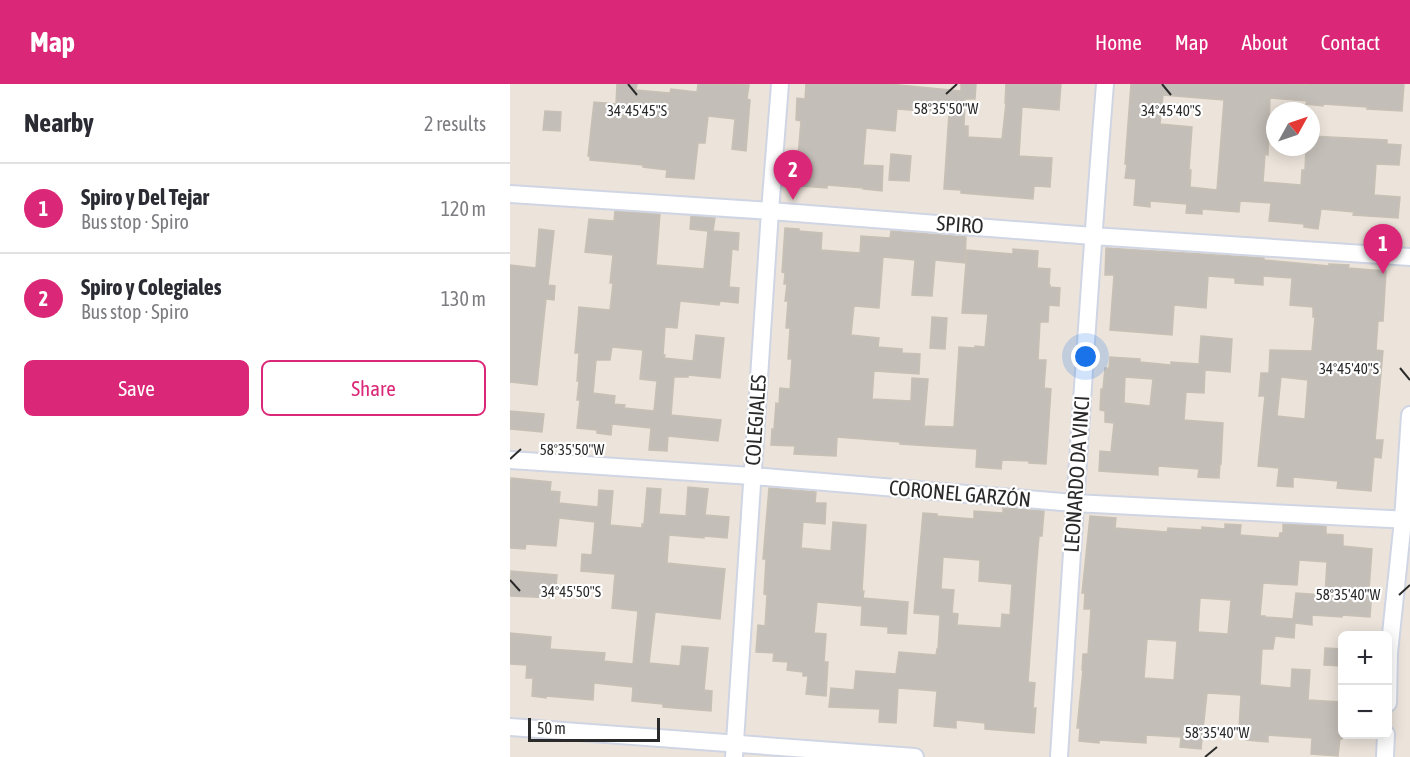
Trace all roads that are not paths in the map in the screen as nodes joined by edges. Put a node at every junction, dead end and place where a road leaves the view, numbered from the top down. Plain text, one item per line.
1 (780, 84) edge
2 (1105, 84) edge
3 (510, 194) edge
4 (770, 211) junction
5 (1093, 236) junction
6 (1410, 256) edge
7 (1410, 416) edge
8 (510, 460) edge
9 (752, 476) junction
10 (1074, 503) junction
11 (1407, 520) edge
12 (1388, 685) edge
13 (510, 727) edge
14 (1386, 739) edge
15 (734, 750) edge
16 (915, 757) edge
17 (1059, 757) edge
18 (1385, 757) edge

1 - 4 street, COLEGIALES
2 - 5 street, LEONARDO DA VINCI
3 - 4 street, SPIRO
4 - 5 street, SPIRO
4 - 9 street, COLEGIALES
5 - 6 street, SPIRO
5 - 10 street, LEONARDO DA VINCI
7 - 11 street
8 - 9 street, CORONEL GARZÓN
9 - 10 street, CORONEL GARZÓN
9 - 15 street, COLEGIALES
10 - 11 street, CORONEL GARZÓN
10 - 17 street, LEONARDO DA VINCI
11 - 12 street
13 - 15 street
14 - 18 street
15 - 16 street

